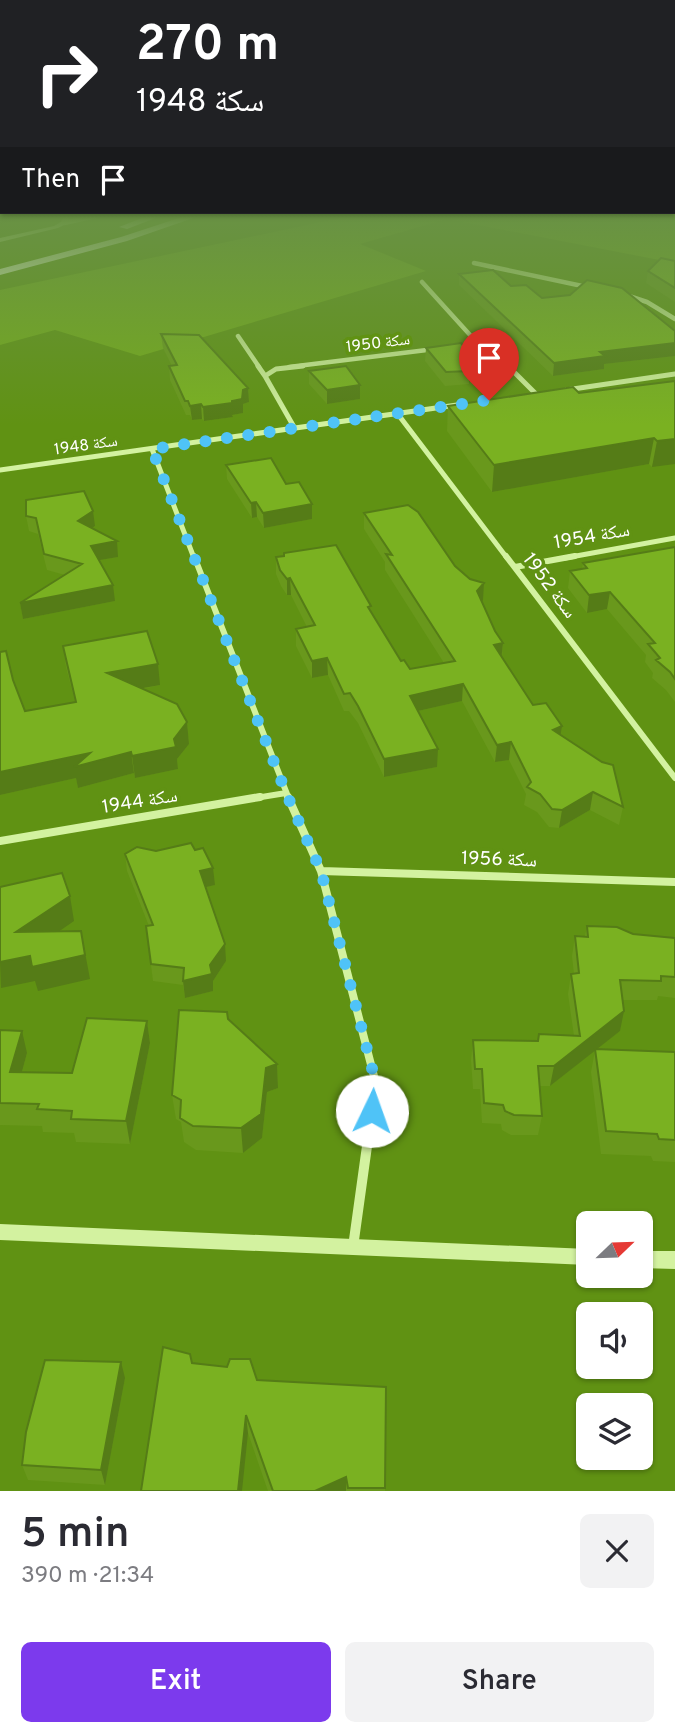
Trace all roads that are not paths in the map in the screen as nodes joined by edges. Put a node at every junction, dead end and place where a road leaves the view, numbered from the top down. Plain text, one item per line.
1 (425, 286) edge
2 (582, 286) edge
3 (594, 288) edge
4 (620, 294) edge
5 (675, 319) edge
6 (237, 336) dead end
7 (480, 346) junction
8 (675, 374) edge
9 (265, 376) junction
10 (561, 390) edge
11 (548, 392) edge
12 (536, 394) junction
13 (523, 396) edge
14 (460, 404) edge
15 (397, 413) junction
16 (294, 427) junction
17 (152, 449) junction
18 (0, 470) edge
19 (675, 538) edge
20 (515, 567) junction
21 (675, 778) edge
22 (286, 793) junction
23 (0, 841) edge
24 (321, 871) junction
25 (675, 882) edge
26 (0, 1232) edge
27 (353, 1249) junction
28 (576, 1257) edge
29 (653, 1259) edge
30 (675, 1260) edge

1 - 7 street
2 - 3 street
4 - 5 street
6 - 9 street
7 - 9 street, سكة 1950
7 - 12 street
8 - 10 street
9 - 16 street
11 - 12 street
12 - 13 street
14 - 15 street, سكة 1948
15 - 16 street, سكة 1948
15 - 20 street, سكة 1952
16 - 17 street, سكة 1948
17 - 18 street, سكة 1948
17 - 22 street
19 - 20 street, سكة 1954
20 - 21 street, سكة 1952
22 - 23 street, سكة 1944
22 - 24 street
24 - 25 street, سكة 1956
24 - 27 street
26 - 27 street
27 - 28 street
29 - 30 street

